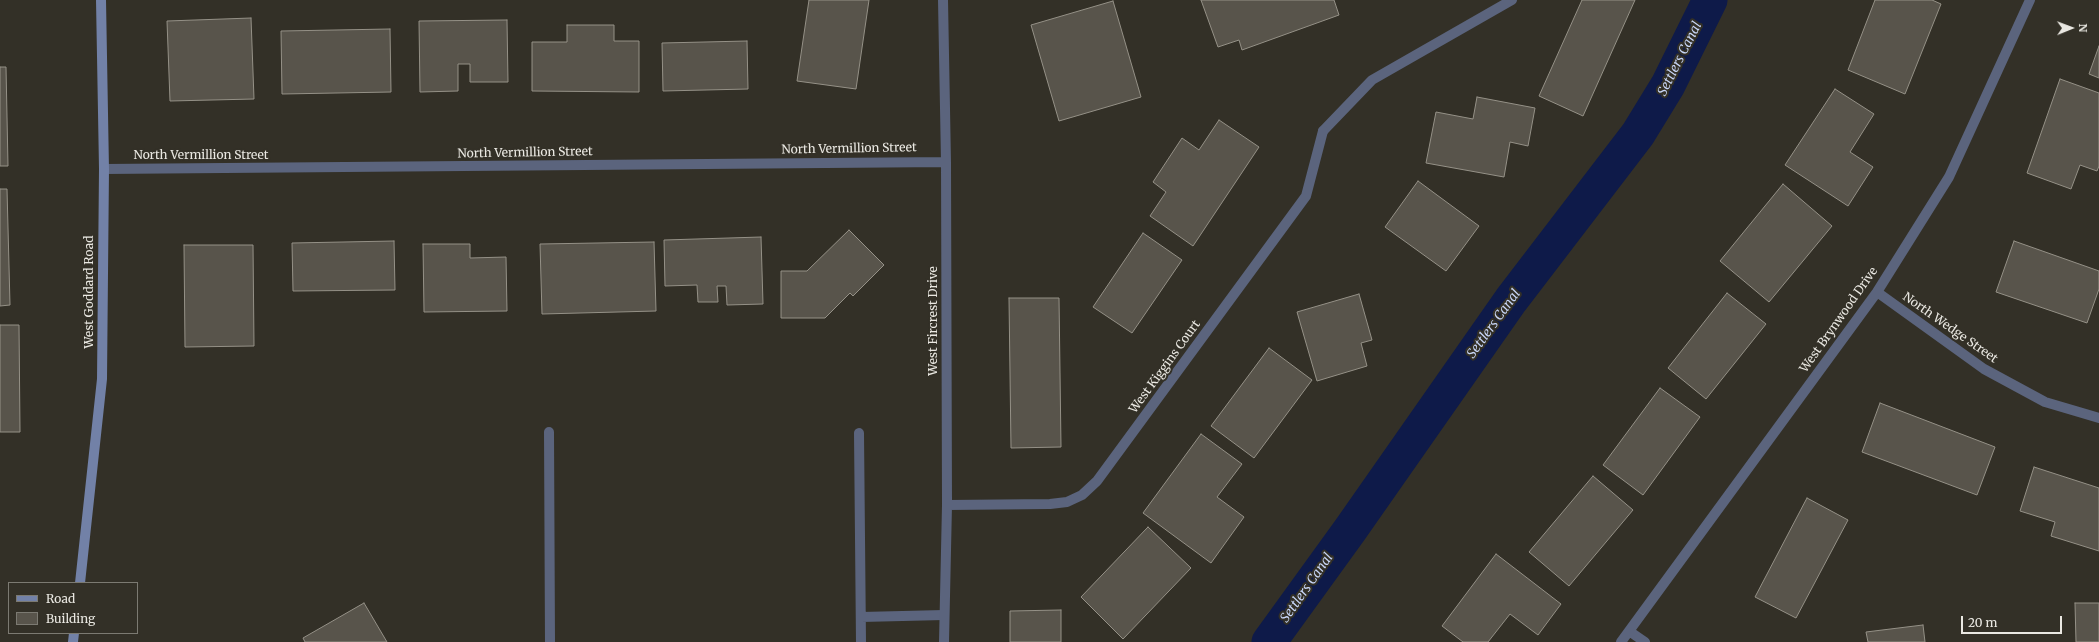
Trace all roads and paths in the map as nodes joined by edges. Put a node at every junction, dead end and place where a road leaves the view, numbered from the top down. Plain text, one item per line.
1 (101, 0) edge
2 (943, 0) edge
3 (1512, 0) edge
4 (2030, 0) edge
5 (946, 162) junction
6 (104, 169) junction
7 (1877, 292) junction
8 (2099, 418) edge
9 (549, 432) dead end
10 (859, 433) dead end
11 (947, 505) junction
12 (80, 582) edge
13 (944, 615) junction
14 (861, 617) junction
15 (1629, 631) junction
16 (550, 642) edge
17 (861, 642) edge
18 (944, 642) edge
19 (1621, 642) edge
20 (1645, 642) edge

1 - 6 street, West Goddard Road
2 - 5 street, West Fircrest Drive
3 - 11 street, West Kiggins Court
4 - 7 street, West Brynwood Drive
5 - 6 street, North Vermillion Street
5 - 11 street, West Fircrest Drive
6 - 12 street, West Goddard Road
7 - 8 street, North Wedge Street
7 - 15 street, West Brynwood Drive
9 - 16 street
10 - 14 street
11 - 13 street, West Fircrest Drive
13 - 14 street
13 - 18 street, West Fircrest Drive
14 - 17 street
15 - 19 street, West Brynwood Drive
15 - 20 street

